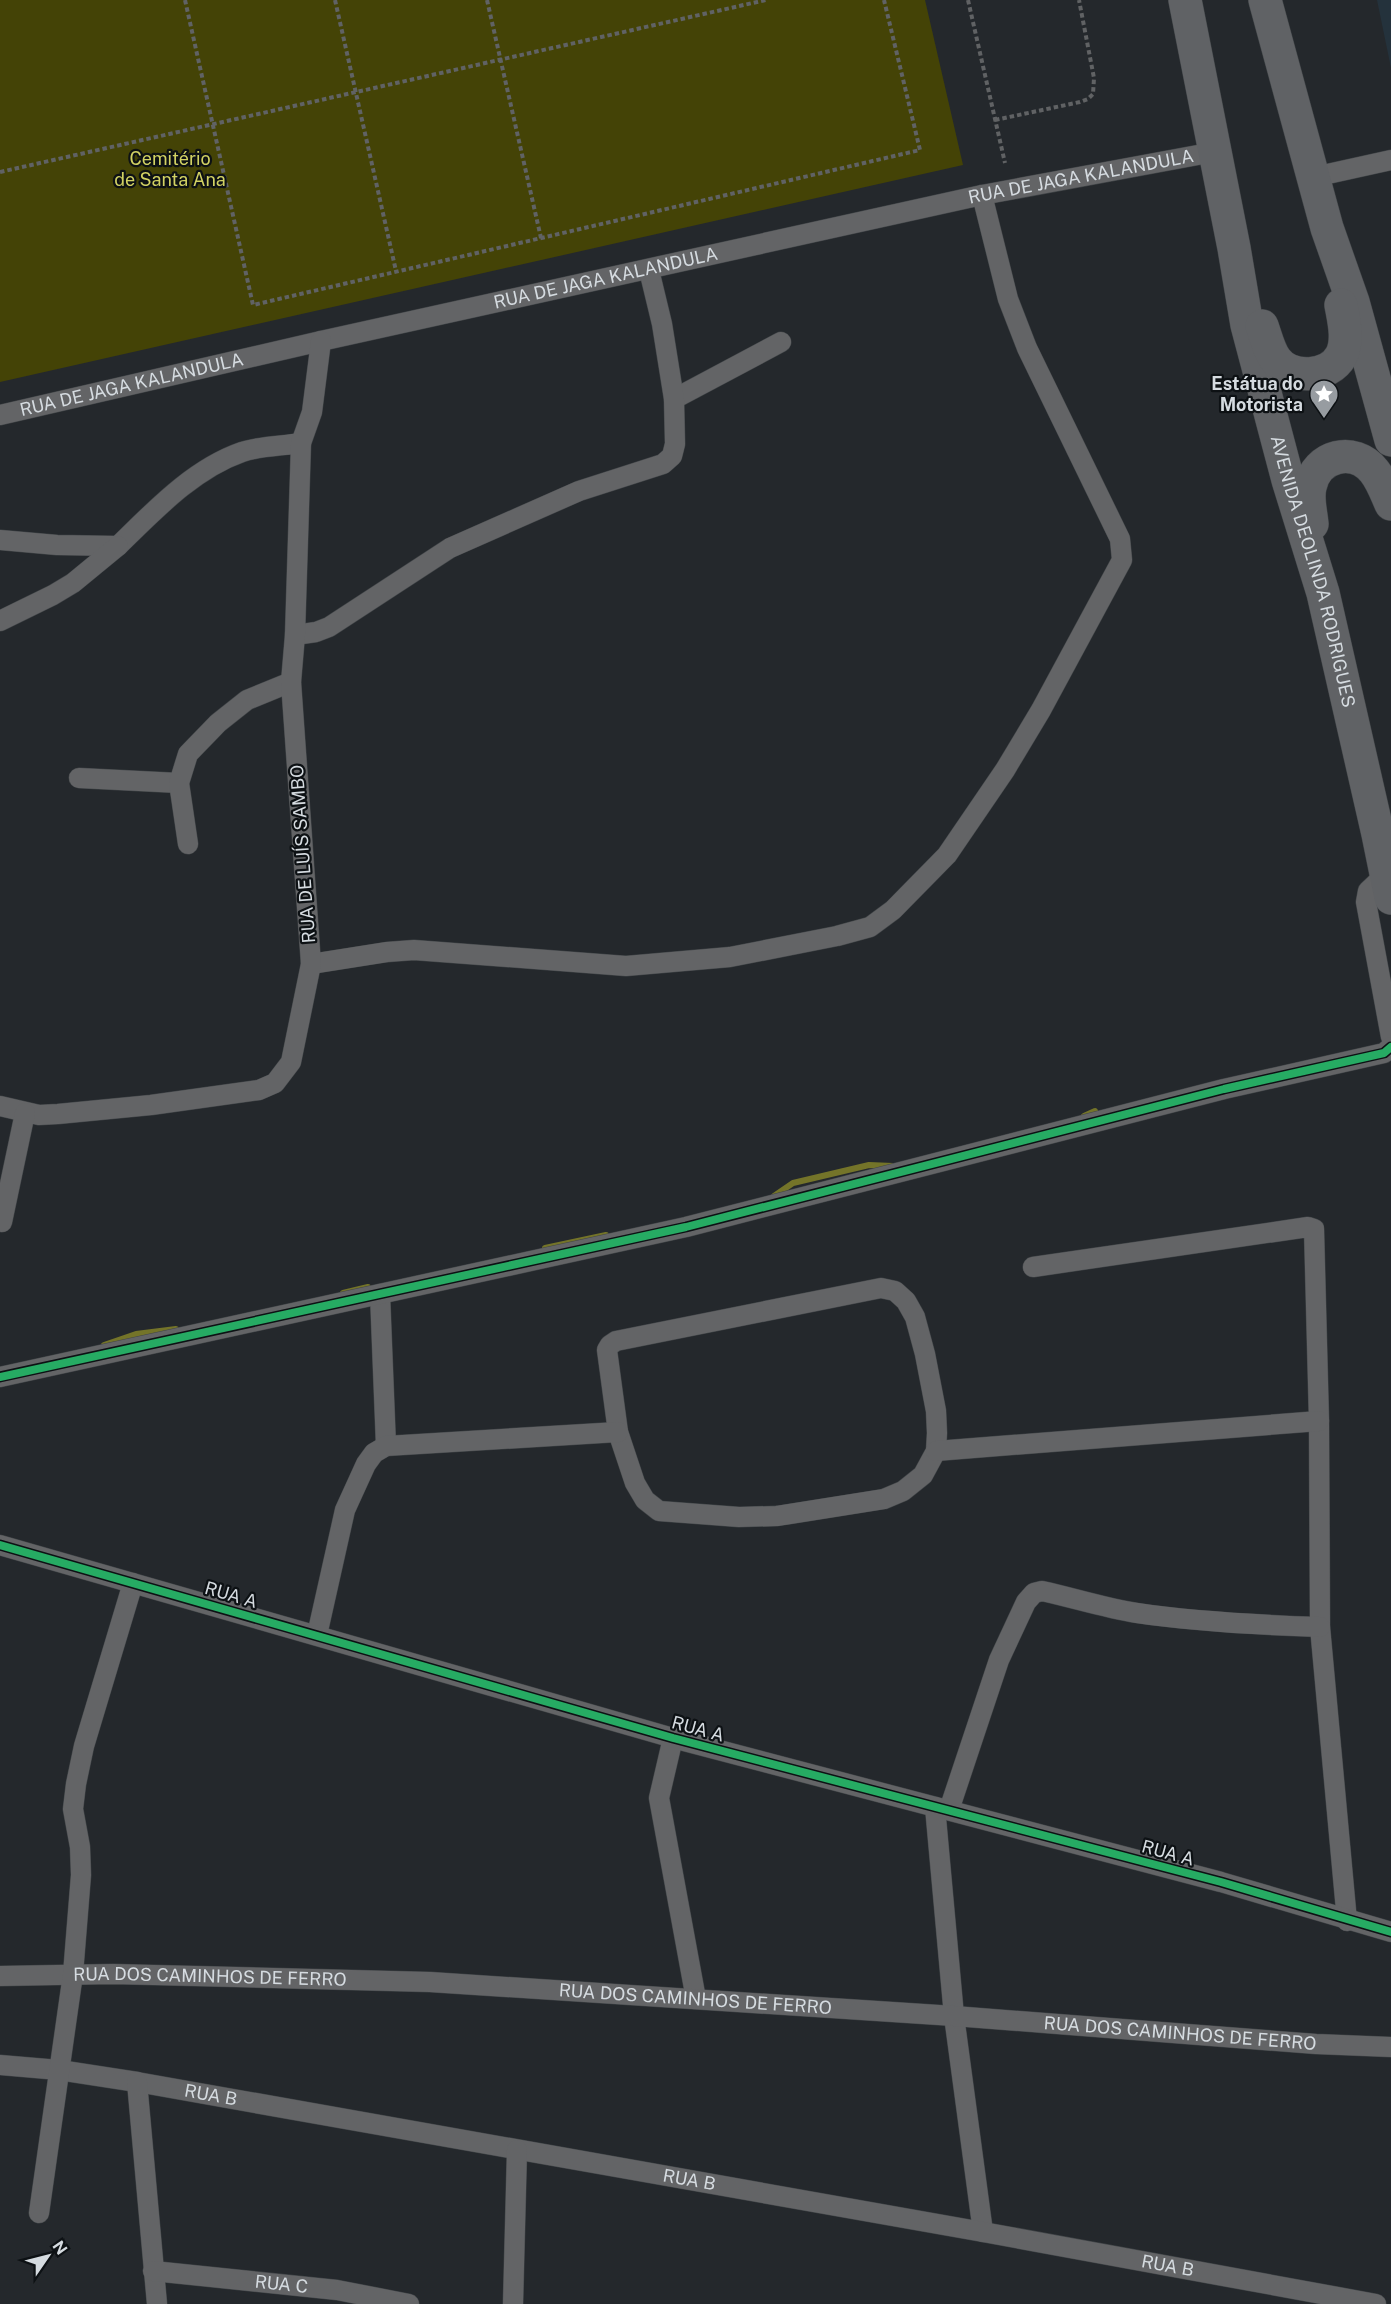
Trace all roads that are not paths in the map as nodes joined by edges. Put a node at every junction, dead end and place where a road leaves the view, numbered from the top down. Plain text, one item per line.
1 (1185, 0) edge
2 (1265, 0) edge
3 (1214, 152) junction
4 (1391, 160) edge
5 (1314, 177) junction
6 (982, 195) junction
7 (1327, 228) junction
8 (1234, 248) junction
9 (649, 270) junction
10 (321, 341) junction
11 (781, 342) dead end
12 (674, 399) junction
13 (0, 414) edge
14 (1391, 440) edge
15 (301, 443) junction
16 (1391, 504) edge
17 (0, 540) edge
18 (118, 546) junction
19 (1323, 593) junction
20 (0, 621) edge
21 (295, 635) junction
22 (291, 682) junction
23 (79, 778) dead end
24 (179, 783) junction
25 (188, 844) dead end
26 (1389, 886) edge
27 (311, 964) junction
28 (1391, 1037) edge
29 (1391, 1047) edge
30 (0, 1106) edge
31 (25, 1113) junction
32 (2, 1222) dead end
33 (1033, 1267) dead end
34 (380, 1294) junction
35 (0, 1377) edge
36 (1319, 1422) junction
37 (618, 1432) junction
38 (386, 1446) junction
39 (936, 1451) junction
40 (0, 1545) edge
41 (133, 1582) junction
42 (1320, 1627) junction
43 (317, 1635) junction
44 (673, 1738) junction
45 (942, 1809) junction
46 (1347, 1921) junction
47 (1391, 1932) edge
48 (73, 1974) junction
49 (0, 1976) edge
50 (696, 2000) junction
51 (954, 2016) junction
52 (1391, 2047) edge
53 (0, 2065) edge
54 (58, 2070) junction
55 (137, 2082) junction
56 (517, 2150) junction
57 (39, 2213) dead end
58 (983, 2232) junction
59 (153, 2271) junction
60 (157, 2304) edge
61 (409, 2304) edge
62 (513, 2304) edge
63 (1376, 2304) edge

1 - 3 highway, AVENIDA DEOLINDA RODRIGUES
2 - 5 highway
3 - 6 street, RUA DE JAGA KALANDULA
3 - 8 highway, AVENIDA DEOLINDA RODRIGUES
4 - 5 street
5 - 7 highway
6 - 9 street, RUA DE JAGA KALANDULA
6 - 27 street
7 - 8 highway
7 - 14 highway
8 - 19 highway, AVENIDA DEOLINDA RODRIGUES
9 - 10 street, RUA DE JAGA KALANDULA
9 - 12 street
10 - 13 street, RUA DE JAGA KALANDULA
10 - 15 street, RUA DE LUÍS SAMBO
11 - 12 street
12 - 21 street
15 - 18 street
15 - 21 street, RUA DE LUÍS SAMBO
16 - 19 highway
17 - 18 street
18 - 20 street
19 - 26 highway, AVENIDA DEOLINDA RODRIGUES
21 - 22 street, RUA DE LUÍS SAMBO
22 - 24 street
22 - 27 street, RUA DE LUÍS SAMBO
23 - 24 street
24 - 25 street
26 - 28 street
27 - 31 street, RUA DE LUÍS SAMBO
29 - 34 street
30 - 31 street, RUA DE LUÍS SAMBO
31 - 32 street
33 - 36 street
34 - 35 street
34 - 38 street
36 - 39 street
36 - 42 street
37 - 38 street
37 - 39 street
37 - 39 street
38 - 43 street
40 - 41 street, RUA A
41 - 43 street, RUA A
41 - 48 street
42 - 45 street
42 - 46 street
43 - 44 street, RUA A
44 - 45 street, RUA A
44 - 50 street
45 - 46 street, RUA A
45 - 51 street
46 - 47 street, RUA A
48 - 49 street, RUA DOS CAMINHOS DE FERRO
48 - 50 street, RUA DOS CAMINHOS DE FERRO
48 - 54 street
50 - 51 street, RUA DOS CAMINHOS DE FERRO
51 - 52 street, RUA DOS CAMINHOS DE FERRO
51 - 58 street
53 - 54 street, RUA B
54 - 55 street, RUA B
54 - 57 street
55 - 56 street, RUA B
55 - 59 street
56 - 58 street, RUA B
56 - 62 street
58 - 63 street, RUA B
59 - 60 street
59 - 61 street, RUA C

